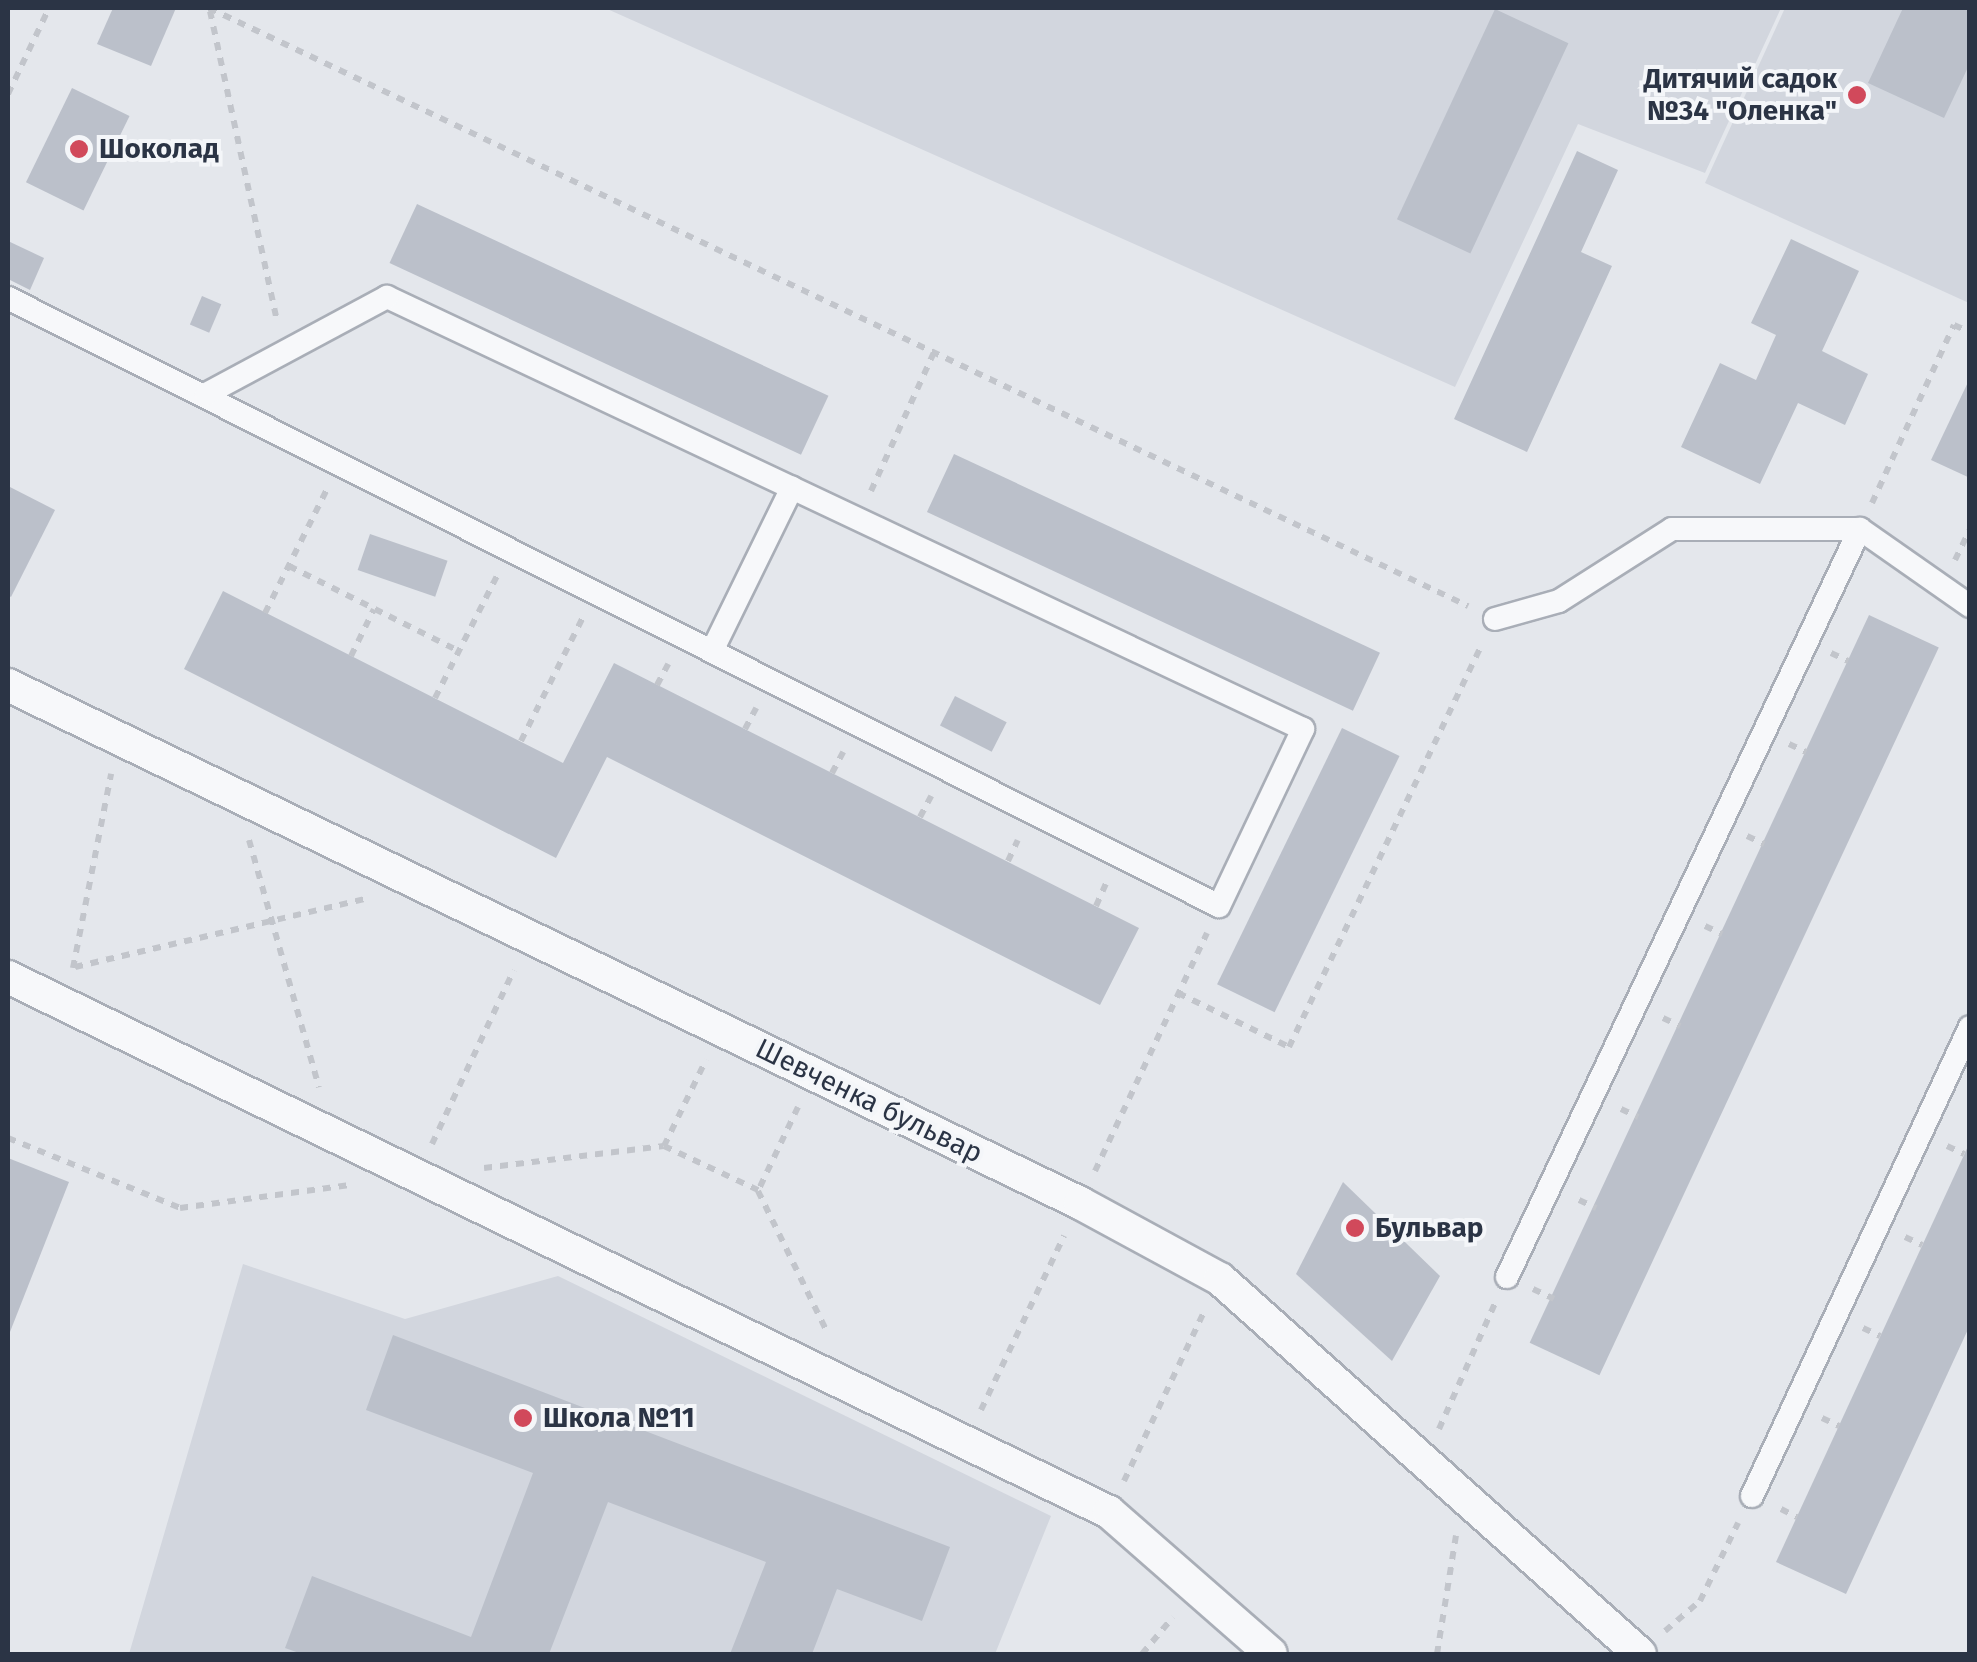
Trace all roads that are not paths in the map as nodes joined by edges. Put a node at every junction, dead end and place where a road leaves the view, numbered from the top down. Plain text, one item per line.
1 (8, 298) edge
2 (206, 394) junction
3 (792, 488) junction
4 (1860, 529) junction
5 (1970, 606) edge
6 (1494, 619) road end
7 (712, 651) junction
8 (8, 684) edge
9 (8, 976) edge
10 (1970, 1027) edge
11 (1508, 1276) road end
12 (1752, 1496) road end
13 (1271, 1654) edge
14 (1639, 1654) edge

1 - 2 lane
2 - 3 lane
2 - 7 lane
3 - 7 lane
3 - 7 lane
4 - 5 lane
4 - 6 lane
4 - 11 lane
8 - 14 street, Шевченка бульвар
9 - 13 street
10 - 12 lane

